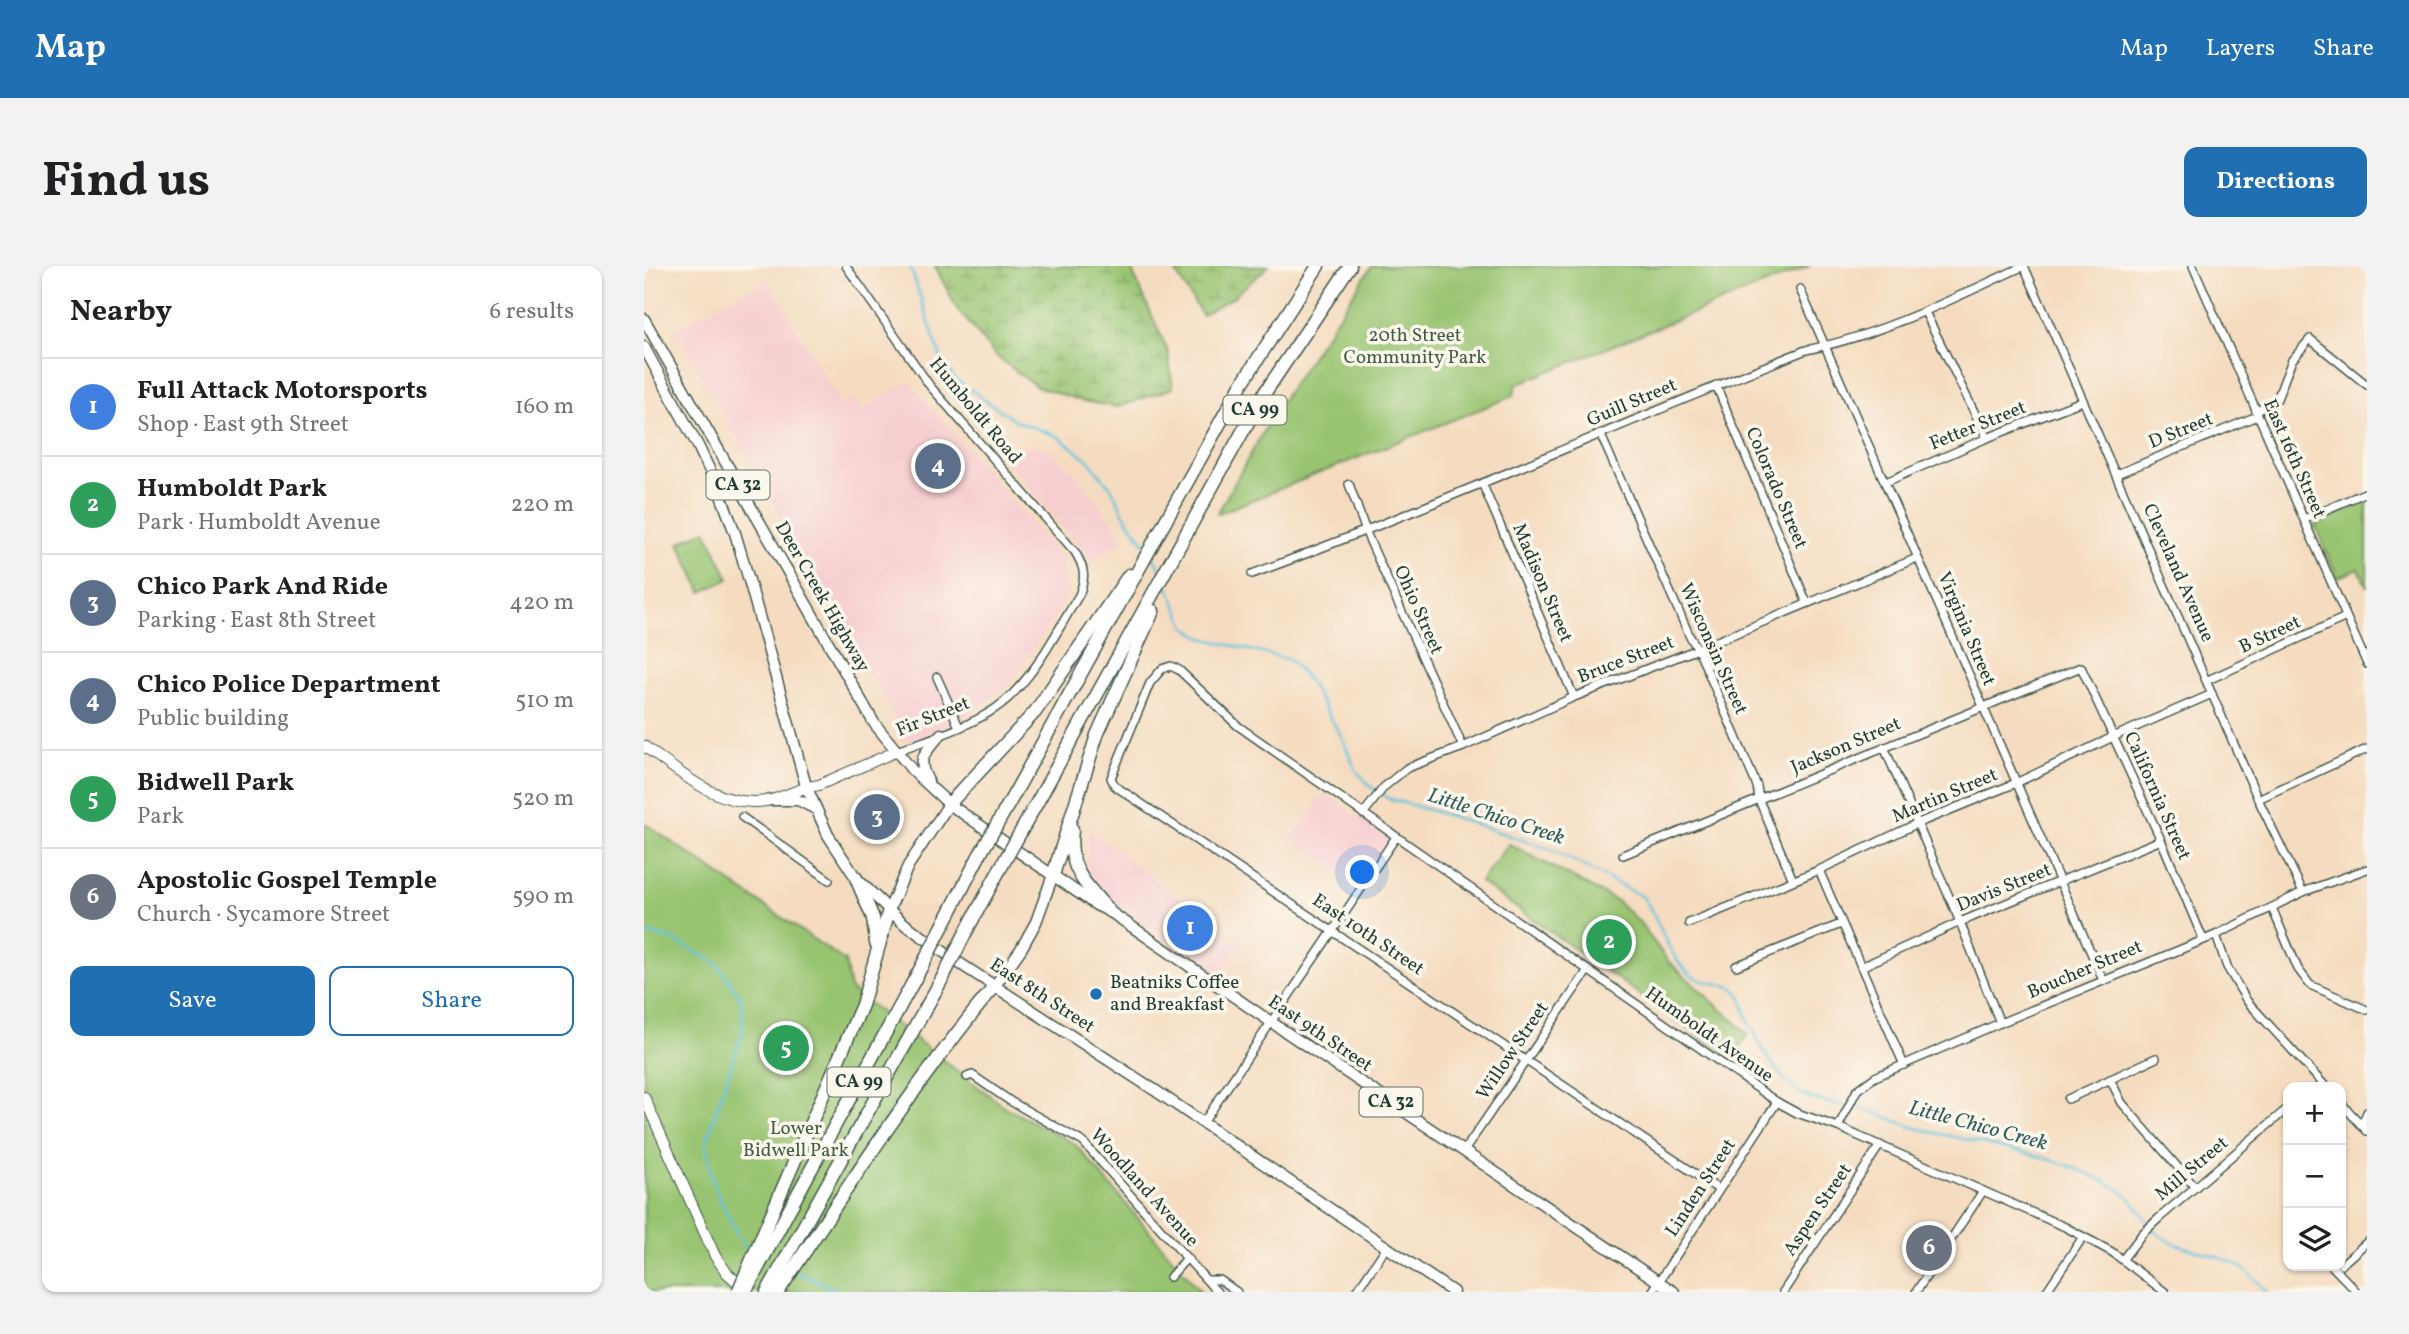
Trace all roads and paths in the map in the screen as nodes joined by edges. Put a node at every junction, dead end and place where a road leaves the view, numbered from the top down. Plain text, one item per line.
1 (846, 266) edge
2 (1318, 266) edge
3 (1350, 266) edge
4 (2024, 266) edge
5 (2193, 266) edge
6 (1800, 289) dead end
7 (1925, 312) junction
8 (644, 319) edge
9 (1826, 346) junction
10 (644, 347) edge
11 (1716, 385) junction
12 (2367, 385) edge
13 (2082, 401) junction
14 (2257, 414) junction
15 (1600, 433) junction
16 (1987, 438) junction
17 (2117, 474) junction
18 (1886, 482) junction
19 (1482, 483) junction
20 (1349, 484) dead end
21 (2367, 492) edge
22 (2304, 519) junction
23 (1367, 532) junction
24 (1917, 558) junction
25 (1140, 568) junction
26 (1085, 571) joint
27 (1252, 575) dead end
28 (1157, 597) junction
29 (1807, 603) junction
30 (2346, 617) junction
31 (1698, 649) junction
32 (2367, 664) edge
33 (1171, 666) joint
34 (2081, 667) joint
35 (937, 677) dead end
36 (2208, 680) junction
37 (2212, 694) junction
38 (1574, 696) junction
39 (1983, 709) junction
40 (959, 727) junction
41 (941, 734) junction
42 (2113, 737) junction
43 (644, 746) edge
44 (1463, 747) junction
45 (1884, 747) junction
46 (2367, 749) edge
47 (897, 751) junction
48 (1082, 781) junction
49 (2016, 783) junction
50 (806, 786) junction
51 (931, 787) junction
52 (2258, 799) junction
53 (741, 800) junction
54 (769, 800) junction
55 (1759, 800) junction
56 (949, 804) junction
57 (814, 808) junction
58 (1363, 814) junction
59 (1916, 824) junction
60 (1396, 837) junction
61 (2161, 841) junction
62 (1623, 855) dead end
63 (2367, 869) edge
64 (1819, 870) junction
65 (1053, 875) junction
66 (856, 878) junction
67 (829, 880) dead end
68 (1793, 880) junction
69 (2059, 882) junction
70 (2304, 892) junction
71 (2272, 908) junction
72 (889, 910) junction
73 (1109, 911) junction
74 (1960, 922) junction
75 (1689, 923) dead end
76 (1841, 924) junction
77 (1332, 930) junction
78 (2216, 935) junction
79 (2203, 939) junction
80 (876, 954) junction
81 (1736, 966) dead end
82 (1861, 967) junction
83 (1588, 970) junction
84 (2104, 980) junction
85 (994, 987) junction
86 (2367, 1010) edge
87 (1270, 1022) junction
88 (2000, 1023) junction
89 (2155, 1058) dead end
90 (1527, 1060) junction
91 (1904, 1065) junction
92 (967, 1077) dead end
93 (2110, 1079) junction
94 (2321, 1082) edge
95 (644, 1097) edge
96 (2068, 1099) dead end
97 (1777, 1102) junction
98 (2346, 1108) edge
99 (2283, 1112) edge
100 (2367, 1112) edge
101 (1203, 1123) junction
102 (1839, 1127) junction
103 (2364, 1128) edge
104 (1880, 1145) junction
105 (1464, 1150) junction
106 (2195, 1187) junction
107 (1718, 1189) junction
108 (1983, 1191) junction
109 (2083, 1237) junction
110 (2367, 1242) edge
111 (1387, 1248) junction
112 (1187, 1258) junction
113 (2123, 1259) junction
114 (2346, 1259) edge
115 (2341, 1271) edge
116 (1170, 1277) dead end
117 (1207, 1280) junction
118 (1658, 1282) junction
119 (738, 1292) edge
120 (747, 1292) edge
121 (766, 1292) edge
122 (778, 1292) edge
123 (1217, 1292) edge
124 (1237, 1292) edge
125 (1356, 1292) edge
126 (1453, 1292) edge
127 (1652, 1292) edge
128 (1674, 1292) edge
129 (1783, 1292) edge
130 (1916, 1292) edge
131 (2046, 1292) edge
132 (2165, 1292) edge
133 (2357, 1292) edge

1 - 26 street, Humboldt Road
2 - 25 highway, CA 99
3 - 28 highway, CA 99
4 - 7 street, Guill Street
4 - 13 street, Cleveland Avenue
5 - 14 street, East 16th Street
6 - 9 street, Virginia Street
7 - 9 street, Guill Street
7 - 16 street
8 - 47 main road, Deer Creek Highway / CA 32
9 - 11 street, Guill Street
9 - 18 street, Virginia Street
10 - 50 main road, CA 32
11 - 15 street, Guill Street
11 - 29 street, Colorado Street
12 - 14 street
13 - 16 street, Fetter Street
13 - 17 street, Cleveland Avenue
14 - 17 street, D Street
14 - 22 street, East 16th Street
15 - 19 street, Guill Street
15 - 31 street, Wisconsin Street
16 - 18 street, Fetter Street
17 - 36 street, Cleveland Avenue
18 - 24 street, Virginia Street
19 - 23 street, Guill Street
19 - 38 street, Madison Street
20 - 23 street, Ohio Street
21 - 22 street
22 - 30 street, East 16th Street
23 - 27 street, Guill Street
23 - 44 street, Ohio Street
24 - 29 street, Bruce Street
24 - 39 street, Virginia Street
25 - 56 highway
25 - 120 highway, CA 99, bridge
26 - 40 street, Fir Street
28 - 48 highway
28 - 121 highway, CA 99, bridge
29 - 31 street, Bruce Street
30 - 32 street, East 16th Street
30 - 36 street, B Street
31 - 38 street, Bruce Street
31 - 55 street, Wisconsin Street
33 - 58 street, Humboldt Avenue
33 - 77 street, East 10th Street
34 - 39 street, Jackson Street
34 - 42 street, California Street
35 - 40 street
36 - 37 street, Cleveland Avenue
37 - 42 street, Martin Street
37 - 52 street, Cleveland Avenue
38 - 44 street, Bruce Street
39 - 45 street, Jackson Street
39 - 49 street, Virginia Street
40 - 41 street, Fir Street
41 - 47 street, Fir Street
41 - 51 main road
42 - 49 street, Martin Street
42 - 61 street, California Street
43 - 53 street
44 - 58 street, Bruce Street
45 - 55 street, Jackson Street
45 - 59 street
46 - 52 street
47 - 50 street, Fir Street
47 - 51 main road, Deer Creek Highway / CA 32
48 - 65 highway
48 - 73 highway
49 - 59 street, Martin Street
49 - 69 street, Virginia Street
50 - 54 street
50 - 57 main road, East 8th Street / CA 32
51 - 56 main road, Deer Creek Highway / CA 32
52 - 70 street, Cleveland Avenue
53 - 54 street
53 - 67 street
54 - 57 main road
55 - 62 street, Jackson Street
55 - 68 street, Wisconsin Street
56 - 65 main road, East 9th Street / CA 32
56 - 72 main road
57 - 66 main road, East 8th Street / CA 32
58 - 60 street, Humboldt Avenue
59 - 64 street, Martin Street
59 - 74 street
60 - 77 street
60 - 83 street, Humboldt Avenue
61 - 69 street, Davis Street
61 - 79 street, California Street
63 - 70 street, Boucher Street
64 - 68 street, Martin Street
64 - 76 street
65 - 73 main road, East 9th Street / CA 32
65 - 85 main road
66 - 72 main road, East 8th Street / CA 32
66 - 80 highway
68 - 75 street, Martin Street
69 - 74 street, Davis Street
69 - 84 street, Virginia Street
70 - 71 street, Boucher Street
71 - 78 street, Boucher Street
71 - 86 street
72 - 80 highway
72 - 85 main road, East 8th Street / CA 32
73 - 87 main road, East 9th Street / CA 32
74 - 82 street, Davis Street
74 - 88 street
76 - 81 street
76 - 82 street
77 - 87 street
77 - 90 street, East 10th Street
78 - 79 street, Boucher Street
78 - 94 street
79 - 84 street, Boucher Street
80 - 119 highway, bridge
82 - 91 street
83 - 90 street, Willow Street
83 - 97 street, Humboldt Avenue
84 - 88 street, Boucher Street
85 - 101 main road, East 8th Street / CA 32
85 - 122 highway
87 - 101 street
87 - 105 main road, East 9th Street / CA 32
88 - 91 street, Boucher Street
89 - 93 street
90 - 105 street, Willow Street
90 - 107 street, East 10th Street
91 - 102 street, Boucher Street
92 - 112 street, Woodland Avenue
93 - 96 street
93 - 106 street
95 - 120 street
97 - 102 street, Humboldt Avenue
97 - 107 street, Linden Street
98 - 103 street
99 - 106 street, Mill Street
100 - 103 street
101 - 111 main road, East 8th Street / CA 32
102 - 104 street, Humboldt Avenue
104 - 108 street, Humboldt Avenue
104 - 129 street, Aspen Street
105 - 118 main road, East 9th Street / CA 32
106 - 113 street, Mill Street
107 - 118 street, Linden Street
108 - 109 street, Humboldt Avenue
108 - 130 street
109 - 113 street, Humboldt Avenue
109 - 131 street
110 - 114 street
111 - 125 street
111 - 126 main road, East 8th Street / CA 32
112 - 116 street
112 - 117 street, Woodland Avenue
113 - 132 street, Humboldt Avenue
115 - 133 street
117 - 123 street, Woodland Avenue
117 - 124 street
118 - 127 street, Linden Street
118 - 128 main road, East 9th Street / CA 32

